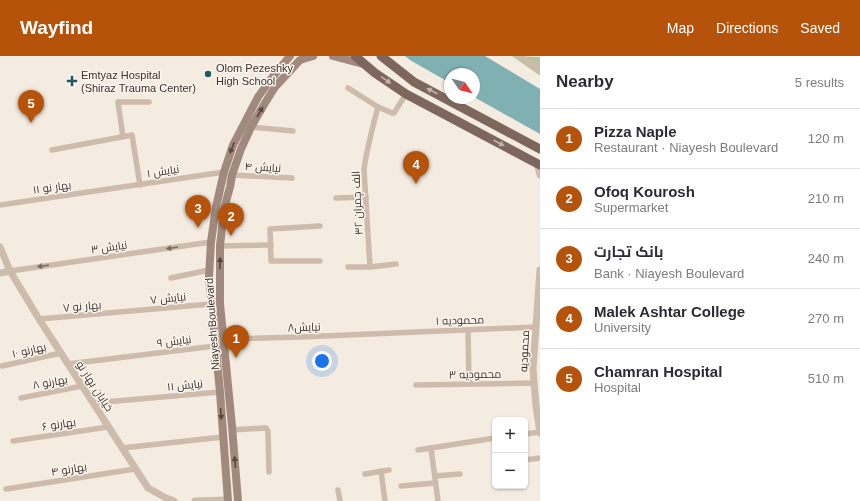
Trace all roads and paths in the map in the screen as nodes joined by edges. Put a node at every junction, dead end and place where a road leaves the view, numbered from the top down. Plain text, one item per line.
1 (290, 56) edge
2 (313, 56) edge
3 (333, 56) edge
4 (355, 56) edge
5 (381, 56) edge
6 (520, 56) edge
7 (301, 58) edge
8 (365, 65) junction
9 (540, 69) edge
10 (271, 79) junction
11 (278, 84) junction
12 (348, 88) dead end
13 (406, 94) junction
14 (149, 102) dead end
15 (378, 107) junction
16 (251, 127) junction
17 (293, 132) dead end
18 (123, 137) junction
19 (540, 149) edge
20 (52, 150) dead end
21 (538, 164) edge
22 (224, 172) junction
23 (232, 175) junction
24 (540, 175) edge
25 (292, 178) dead end
26 (140, 185) junction
27 (106, 190) joint
28 (366, 197) junction
29 (336, 198) dead end
30 (0, 205) edge
31 (320, 226) dead end
32 (210, 242) junction
33 (271, 245) junction
34 (220, 246) junction
35 (0, 247) edge
36 (320, 262) dead end
37 (396, 264) dead end
38 (348, 267) dead end
39 (370, 267) junction
40 (209, 270) junction
41 (540, 270) edge
42 (10, 271) junction
43 (0, 273) edge
44 (171, 278) dead end
45 (211, 304) junction
46 (126, 312) joint
47 (39, 319) junction
48 (536, 327) junction
49 (468, 330) junction
50 (384, 334) joint
51 (224, 339) junction
52 (215, 346) junction
53 (61, 353) junction
54 (68, 364) junction
55 (2, 366) dead end
56 (534, 383) junction
57 (469, 384) junction
58 (416, 385) dead end
59 (82, 386) junction
60 (220, 392) junction
61 (21, 398) dead end
62 (93, 403) junction
63 (108, 427) junction
64 (232, 430) junction
65 (540, 432) edge
66 (528, 434) edge
67 (223, 437) junction
68 (492, 438) edge
69 (13, 441) dead end
70 (122, 448) junction
71 (431, 448) junction
72 (418, 450) dead end
73 (540, 458) edge
74 (528, 460) edge
75 (135, 469) junction
76 (389, 470) dead end
77 (381, 471) junction
78 (269, 472) dead end
79 (365, 474) dead end
80 (460, 474) dead end
81 (435, 480) junction
82 (401, 486) dead end
83 (6, 489) dead end
84 (338, 490) dead end
85 (228, 500) edge
86 (174, 501) edge
87 (195, 501) edge
88 (238, 501) edge
89 (340, 501) edge
90 (385, 501) edge
91 (438, 501) edge

1 - 10 main road, Niayesh Boulevard
2 - 7 main road, Niayesh Boulevard
3 - 8 main road
4 - 8 main road
19 -> 5 main road
6 - 9 street
7 - 11 main road, Niayesh Boulevard
8 -> 13 main road
10 - 11 main road
10 -> 22 main road, Niayesh Boulevard
16 -> 11 main road, Niayesh Boulevard
12 - 15 street
13 - 15 street
13 -> 21 main road
14 - 18 street
15 - 28 street, ۳۲ الف چمران
16 - 17 street
16 - 23 main road, Niayesh Boulevard
18 - 20 street
18 - 26 street
21 - 24 street
22 - 26 street, نیایش ۱
22 - 32 main road, Niayesh Boulevard
23 - 25 street, نیایش ۴
23 - 34 main road, Niayesh Boulevard
26 - 27 street, نیایش ۱
27 - 30 street, ۱۱ بهار نو
28 - 29 street
28 - 39 street, ۳۲ الف چمران
31 - 33 street
32 - 40 main road, Niayesh Boulevard
32 -> 42 street, نیایش ۳
33 - 34 street
33 - 36 street
51 -> 34 main road, Niayesh Boulevard
35 - 42 street, خیابان بهار نو
37 - 39 street
38 - 39 street
40 - 44 street
40 - 45 main road, Niayesh Boulevard
41 - 48 street, محمودیه
42 - 43 street
42 - 47 street, خیابان بهار نو
45 - 46 street, نیایش ۷
45 - 52 main road, Niayesh Boulevard
46 - 47 street, ۷ بهار نو
47 - 53 street, خیابان بهار نو
48 - 49 street, ۱ محمودیه
48 - 56 street, محمودیه
49 - 50 street, ۱ محمودیه
49 - 57 street
50 - 51 street, نیایش۸
51 - 64 main road, Niayesh Boulevard
52 - 54 street, نیایش ۹
52 - 60 main road, Niayesh Boulevard
53 - 54 street, خیابان بهار نو
53 - 55 street, ۱۰ بهارنو
54 - 59 street, خیابان بهار نو
56 - 57 street, ۳ محمودیه
56 - 65 street, محمودیه
57 - 58 street, ۳ محمودیه
59 - 61 street, ۸ بهارنو
59 - 62 street, خیابان بهار نو
60 - 62 street, نیایش ۱۱
60 -> 67 main road, Niayesh Boulevard
62 - 63 street, خیابان بهار نو
63 - 69 street, ۶ بهارنو
63 - 70 street, خیابان بهار نو
64 - 78 street
88 -> 64 main road, Niayesh Boulevard
65 - 66 street
67 - 70 street
67 - 85 main road, Niayesh Boulevard
68 - 71 street
70 - 75 street, خیابان بهار نو
71 - 72 street
71 - 81 street
73 - 74 street
75 - 83 street, ۴ بهارنو
75 - 86 street, خیابان بهار نو
76 - 77 street
77 - 79 street
77 - 90 street
80 - 81 street
81 - 82 street
81 - 91 street
84 - 89 street
85 - 87 street

